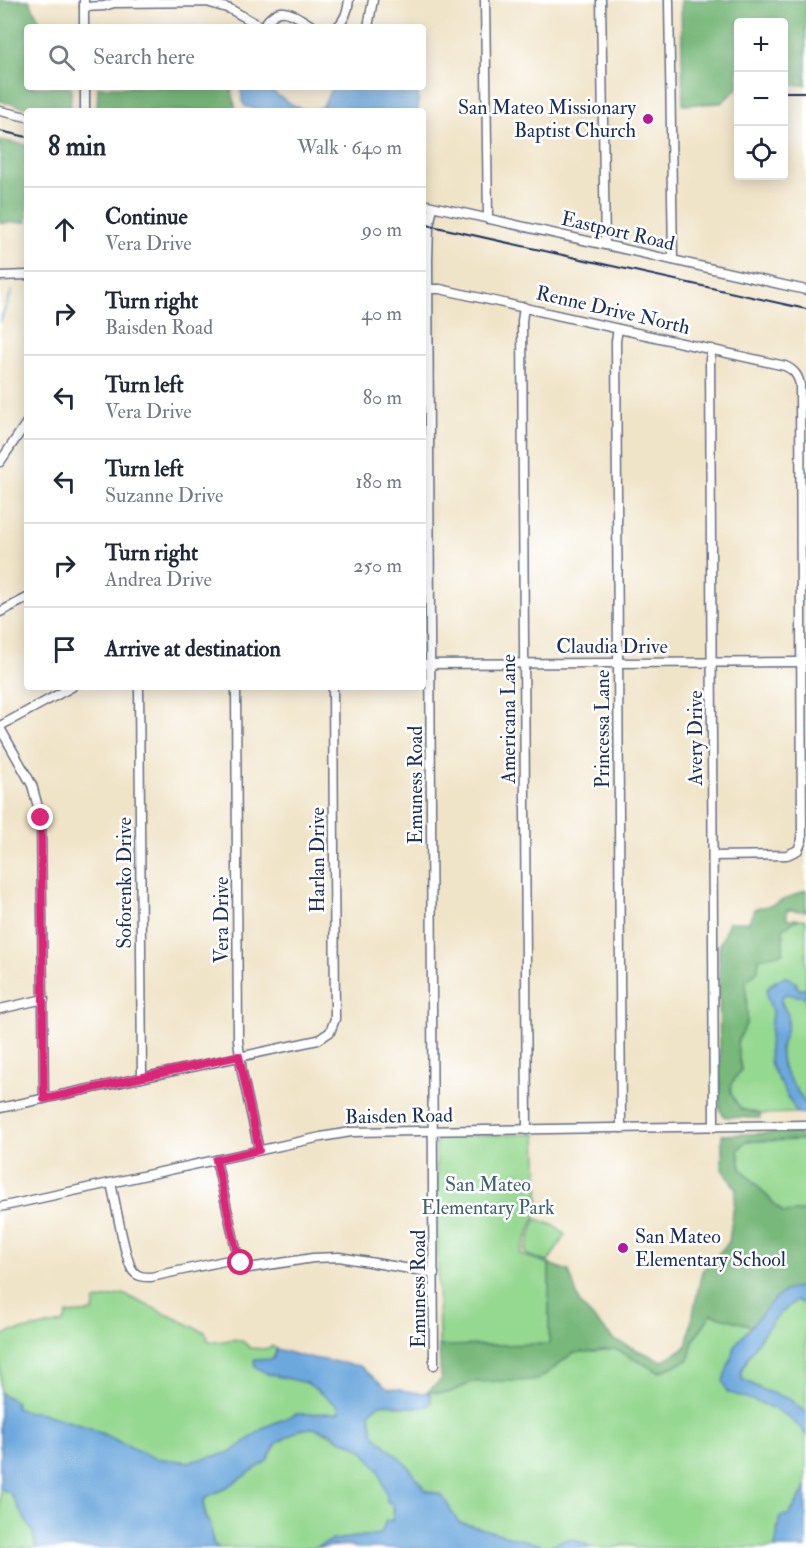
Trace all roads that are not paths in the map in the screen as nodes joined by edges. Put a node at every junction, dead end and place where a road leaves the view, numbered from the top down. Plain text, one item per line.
1 (349, 0) edge
2 (373, 0) edge
3 (485, 0) edge
4 (601, 0) edge
5 (669, 0) edge
6 (212, 1) edge
7 (139, 2) edge
8 (84, 3) edge
9 (84, 24) edge
10 (258, 24) edge
11 (265, 24) edge
12 (309, 24) edge
13 (340, 24) edge
14 (369, 24) edge
15 (85, 90) edge
16 (85, 108) edge
17 (0, 111) edge
18 (24, 116) edge
19 (426, 205) edge
20 (433, 207) junction
21 (488, 219) junction
22 (605, 245) junction
23 (426, 252) edge
24 (673, 260) junction
25 (426, 273) edge
26 (24, 275) edge
27 (0, 276) edge
28 (428, 289) junction
29 (806, 290) edge
30 (524, 308) junction
31 (618, 329) junction
32 (712, 349) junction
33 (24, 426) edge
34 (0, 462) edge
35 (24, 600) edge
36 (0, 612) edge
37 (711, 662) junction
38 (802, 662) junction
39 (524, 663) junction
40 (618, 663) junction
41 (427, 664) edge
42 (67, 690) edge
43 (139, 690) edge
44 (236, 690) edge
45 (333, 690) edge
46 (0, 727) edge
47 (713, 856) junction
48 (44, 999) junction
49 (0, 1009) edge
50 (239, 1056) junction
51 (141, 1078) junction
52 (44, 1099) junction
53 (0, 1108) edge
54 (806, 1125) edge
55 (714, 1127) junction
56 (621, 1128) junction
57 (527, 1130) junction
58 (433, 1131) junction
59 (259, 1150) junction
60 (216, 1160) junction
61 (111, 1183) junction
62 (0, 1208) edge
63 (238, 1258) junction
64 (435, 1273) junction
65 (434, 1365) dead end

1 - 13 street
2 - 14 street
3 - 21 street
4 - 22 street
5 - 24 street
6 - 7 street
6 - 10 street
7 - 8 street
8 - 9 street
11 - 12 street
15 - 16 street
17 - 18 street
19 - 20 street, Eastport Road
20 - 21 street, Eastport Road
20 - 23 street, Emuness Road
21 - 22 street, Eastport Road
22 - 24 street, Eastport Road
24 - 29 street, Eastport Road
25 - 28 street, Emuness Road
26 - 27 street
28 - 30 street, Renne Drive North
28 - 41 street, Emuness Road
30 - 31 street, Renne Drive North
30 - 39 street, Americana Lane
31 - 32 street, Renne Drive North
31 - 40 street, Princessa Lane
32 - 37 street, Avery Drive
32 - 38 street, Renne Drive North
33 - 34 street
35 - 36 street
37 - 38 street, Claudia Drive
37 - 40 street, Claudia Drive
37 - 47 street, Avery Drive
38 - 47 street
39 - 40 street, Claudia Drive
39 - 41 street, Claudia Drive
39 - 57 street, Americana Lane
40 - 56 street, Princessa Lane
41 - 58 street, Emuness Road
42 - 46 street
43 - 51 street, Soforenko Drive
44 - 50 street, Vera Drive
45 - 50 street, Harlan Drive
46 - 48 street
47 - 55 street, Avery Drive
48 - 49 street
48 - 52 street
50 - 51 street
50 - 59 street, Vera Drive
51 - 52 street
52 - 53 street
54 - 55 street, Baisden Road
55 - 56 street, Baisden Road
56 - 57 street, Baisden Road
57 - 58 street, Baisden Road
58 - 59 street, Baisden Road
58 - 64 street, Emuness Road
59 - 60 street, Baisden Road
60 - 61 street, Baisden Road
60 - 63 street
61 - 62 street, Baisden Road
61 - 63 street
63 - 64 street
64 - 65 street, Emuness Road

